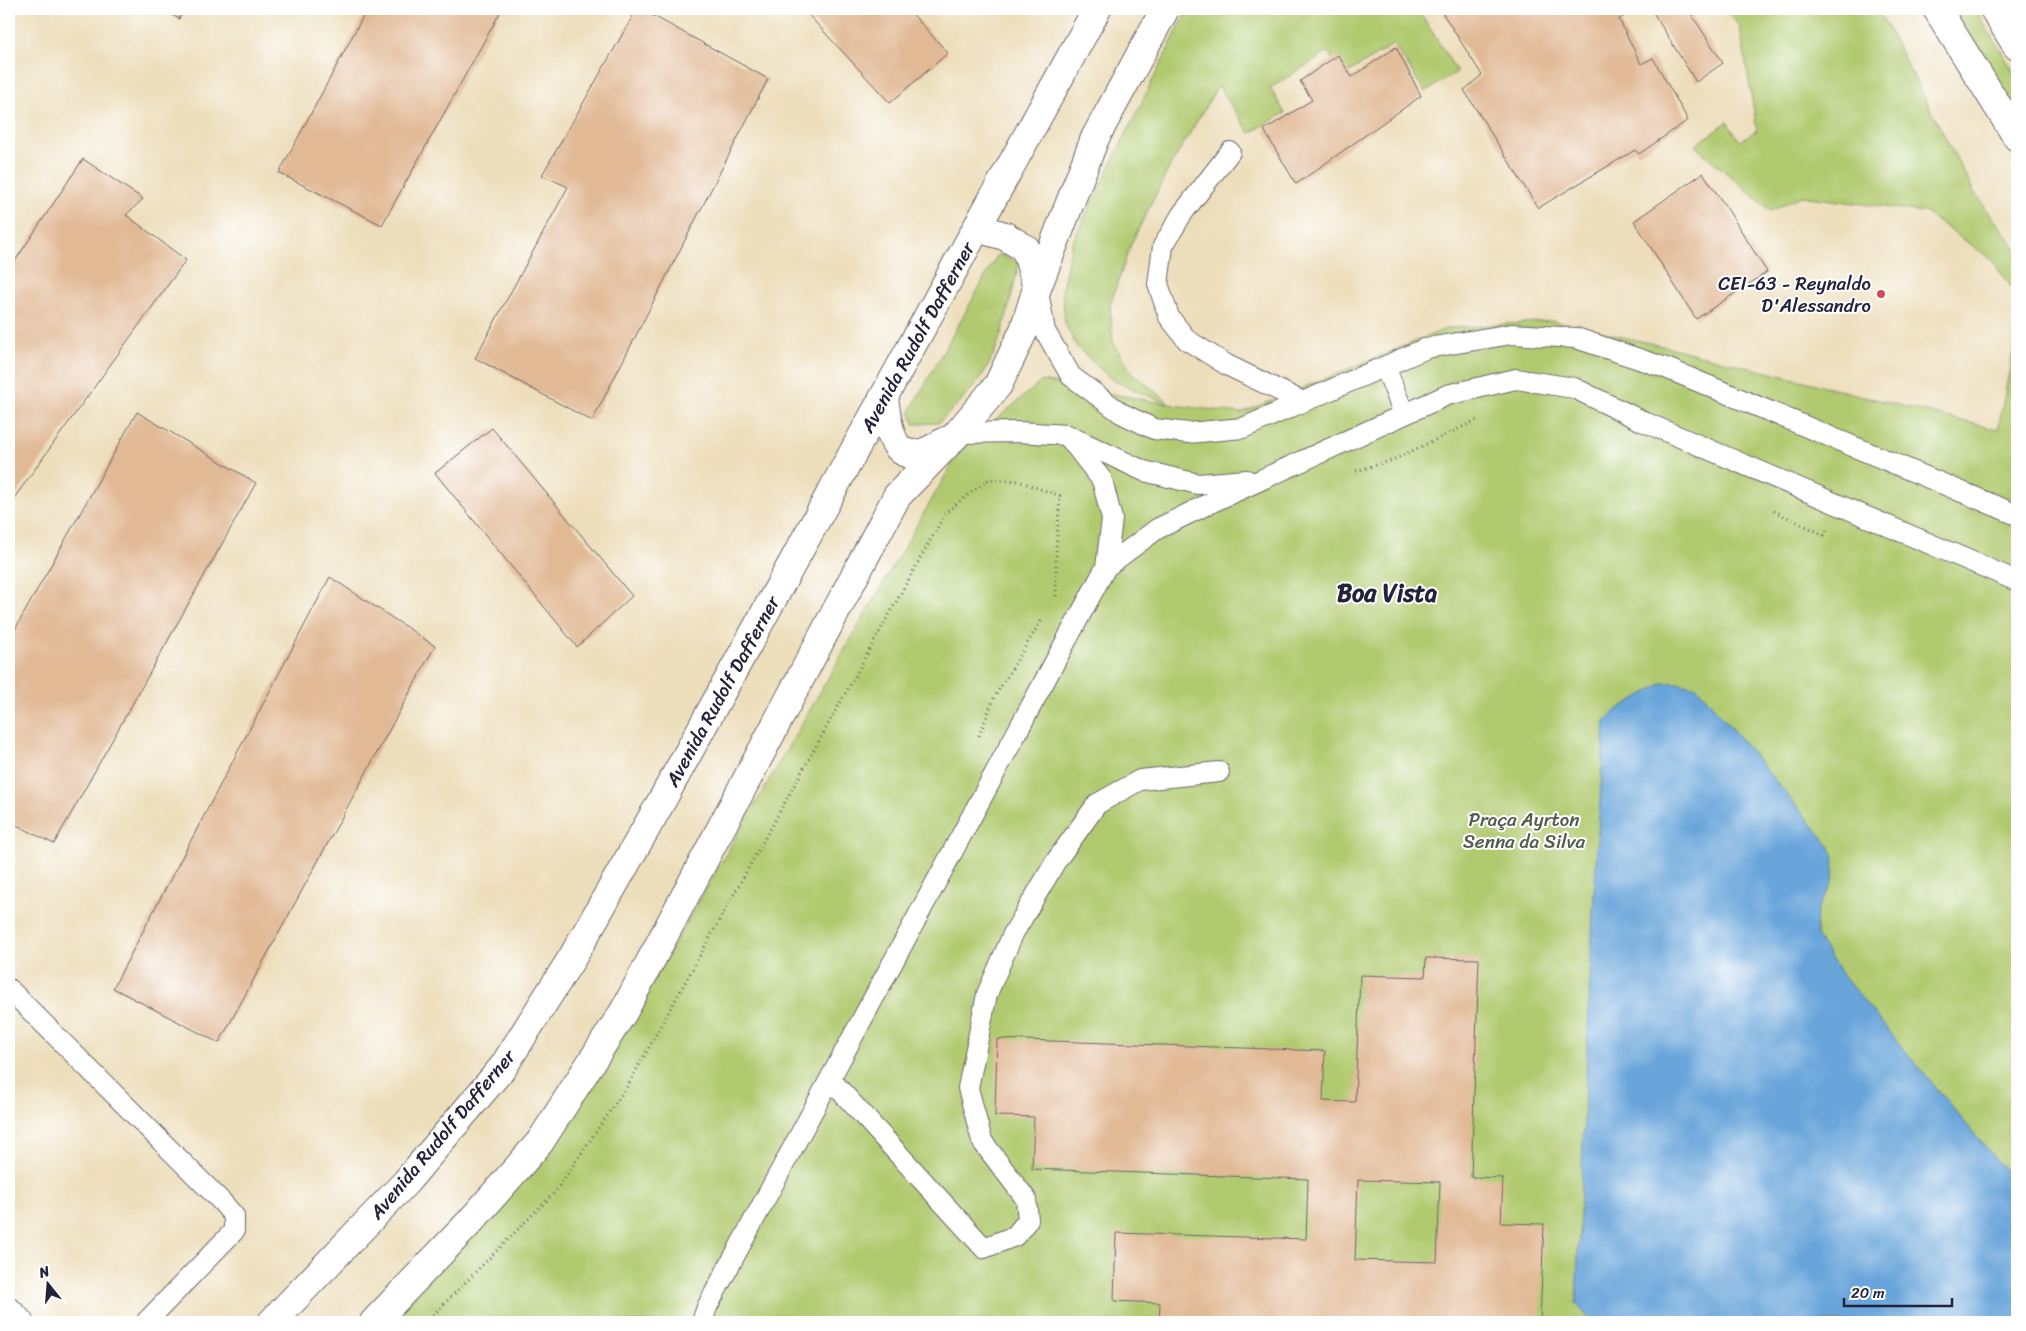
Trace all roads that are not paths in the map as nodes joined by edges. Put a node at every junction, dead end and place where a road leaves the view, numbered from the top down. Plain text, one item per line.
1 (1098, 9) edge
2 (1165, 9) edge
3 (1937, 9) edge
4 (1994, 9) edge
5 (2017, 46) edge
6 (2017, 137) edge
7 (1230, 152) dead end
8 (977, 228) junction
9 (1037, 288) junction
10 (1385, 366) junction
11 (884, 397) junction
12 (1303, 402) junction
13 (1404, 414) junction
14 (958, 433) junction
15 (1067, 435) junction
16 (1261, 479) junction
17 (2017, 516) edge
18 (1106, 566) junction
19 (2017, 581) edge
20 (1219, 772) dead end
21 (9, 989) edge
22 (830, 1079) junction
23 (9, 1312) edge
24 (19, 1322) edge
25 (146, 1322) edge
26 (272, 1322) edge
27 (374, 1322) edge
28 (702, 1322) edge

1 - 8 main road, Avenida Rudolf Dafferner
2 - 9 main road
3 - 6 main road
4 - 5 main road
7 - 12 lane
8 - 9 main road
8 - 11 main road, Avenida Rudolf Dafferner
9 - 12 lane
9 - 14 main road
10 - 12 lane
10 - 13 lane
10 - 17 lane
11 - 14 main road
11 - 26 main road, Avenida Rudolf Dafferner
13 - 16 lane
13 - 19 lane
14 - 15 lane
14 - 27 main road
15 - 16 lane
15 - 18 lane
16 - 18 lane
18 - 22 lane
20 - 22 lane
21 - 25 lane
22 - 28 lane
23 - 24 main road

